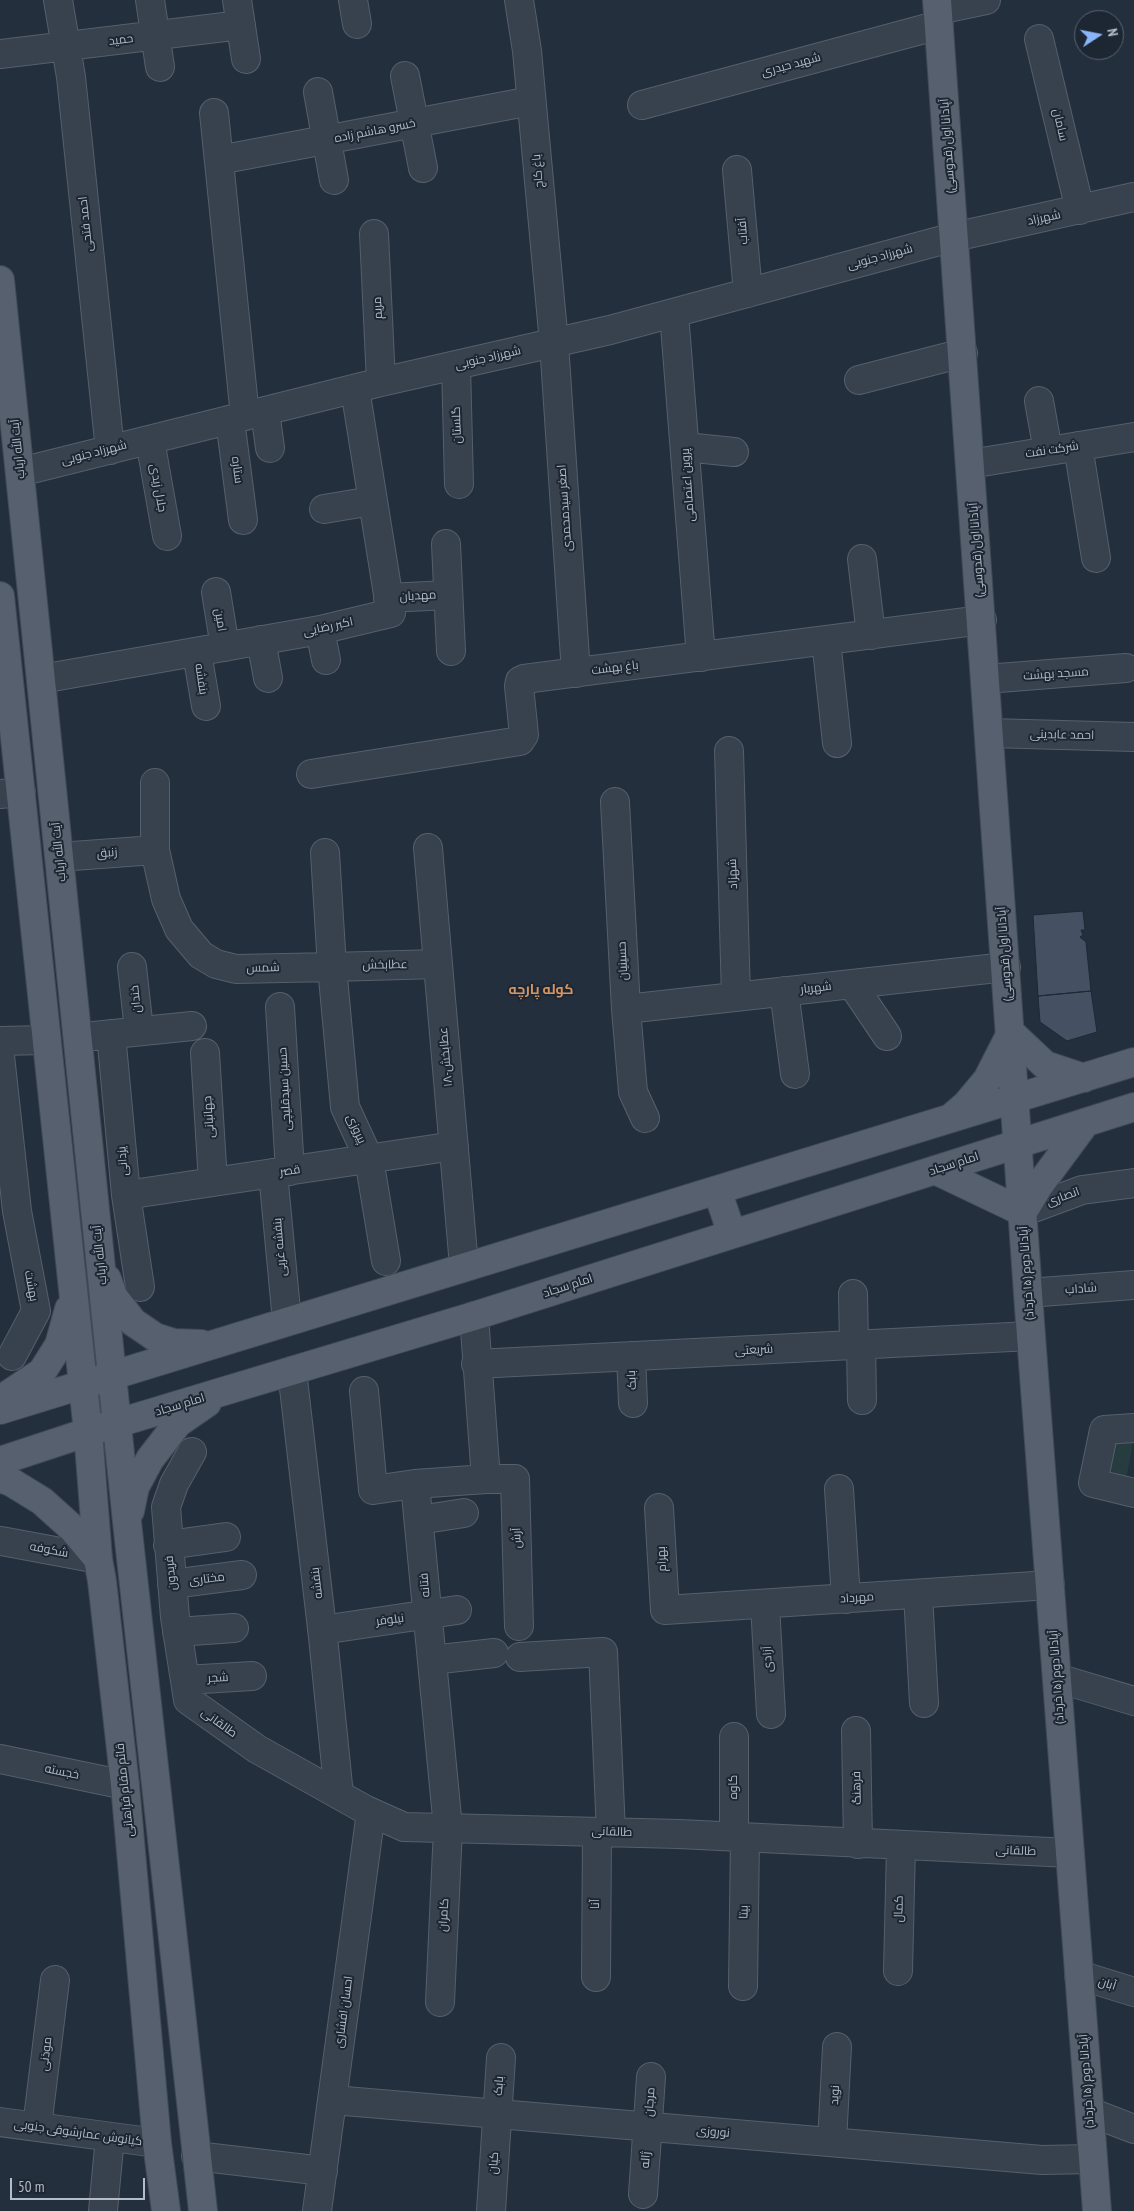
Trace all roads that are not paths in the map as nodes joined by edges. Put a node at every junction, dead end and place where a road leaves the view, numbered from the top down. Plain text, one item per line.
1 (58, 0) edge
2 (150, 0) edge
3 (519, 0) edge
4 (986, 0) edge
5 (938, 12) edge
6 (239, 13) edge
7 (156, 36) junction
8 (1039, 39) dead end
9 (65, 47) junction
10 (0, 54) edge
11 (246, 59) dead end
12 (160, 68) dead end
13 (405, 76) dead end
14 (318, 92) dead end
15 (531, 101) junction
16 (642, 105) dead end
17 (214, 113) dead end
18 (414, 123) junction
19 (326, 140) junction
20 (219, 160) junction
21 (423, 168) dead end
22 (737, 170) dead end
23 (334, 180) dead end
24 (1134, 197) edge
25 (1080, 210) junction
26 (374, 234) dead end
27 (954, 237) junction
28 (0, 280) edge
29 (748, 293) junction
30 (674, 312) junction
31 (554, 343) junction
32 (962, 353) junction
33 (456, 365) junction
34 (859, 380) dead end
35 (381, 382) junction
36 (355, 389) junction
37 (1038, 401) dead end
38 (247, 416) junction
39 (1134, 437) edge
40 (150, 440) junction
41 (1078, 446) junction
42 (270, 448) dead end
43 (685, 448) junction
44 (110, 450) junction
45 (1048, 451) junction
46 (734, 452) dead end
47 (970, 464) junction
48 (20, 472) junction
49 (459, 484) dead end
50 (372, 501) junction
51 (324, 509) dead end
52 (243, 520) dead end
53 (167, 536) dead end
54 (446, 544) dead end
55 (1096, 558) dead end
56 (862, 559) dead end
57 (216, 592) dead end
58 (448, 595) junction
59 (0, 596) edge
60 (388, 598) junction
61 (982, 620) junction
62 (320, 630) junction
63 (871, 635) junction
64 (261, 640) junction
65 (826, 640) junction
66 (225, 647) junction
67 (451, 651) dead end
68 (197, 653) junction
69 (701, 657) junction
70 (326, 660) dead end
71 (1126, 668) dead end
72 (576, 673) junction
73 (268, 678) dead end
74 (41, 679) junction
75 (986, 679) junction
76 (5, 693) edge
77 (206, 706) dead end
78 (990, 733) junction
79 (1134, 737) edge
80 (8, 740) edge
81 (837, 743) dead end
82 (729, 750) dead end
83 (311, 774) dead end
84 (155, 783) dead end
85 (10, 793) edge
86 (615, 802) dead end
87 (428, 848) dead end
88 (155, 850) junction
89 (325, 852) dead end
90 (59, 857) junction
91 (438, 964) junction
92 (132, 967) dead end
93 (332, 967) junction
94 (1006, 967) junction
95 (852, 984) junction
96 (784, 991) junction
97 (74, 995) junction
98 (736, 996) junction
99 (42, 998) junction
100 (280, 1007) dead end
101 (626, 1009) junction
102 (192, 1026) dead end
103 (139, 1030) junction
104 (1011, 1033) junction
105 (111, 1034) junction
106 (887, 1036) dead end
107 (78, 1039) junction
108 (46, 1040) junction
109 (0, 1041) edge
110 (205, 1053) dead end
111 (0, 1056) edge
112 (1134, 1062) edge
113 (795, 1074) dead end
114 (1084, 1078) junction
115 (1016, 1100) junction
116 (1134, 1107) edge
117 (645, 1118) dead end
118 (948, 1120) junction
119 (1086, 1122) junction
120 (1019, 1143) junction
121 (454, 1146) junction
122 (369, 1159) junction
123 (935, 1170) junction
124 (281, 1172) junction
125 (213, 1182) junction
126 (1134, 1183) edge
127 (717, 1190) junction
128 (126, 1195) junction
129 (1023, 1212) junction
130 (9, 1213) edge
131 (732, 1234) junction
132 (386, 1260) dead end
133 (101, 1264) junction
134 (464, 1266) junction
135 (71, 1278) junction
136 (1134, 1286) edge
137 (140, 1287) dead end
138 (1028, 1293) junction
139 (853, 1294) dead end
140 (474, 1316) junction
141 (287, 1321) junction
142 (1031, 1336) junction
143 (215, 1344) junction
144 (857, 1345) junction
145 (12, 1356) dead end
146 (631, 1356) junction
147 (476, 1364) junction
148 (292, 1371) junction
149 (112, 1375) junction
150 (81, 1377) junction
151 (364, 1391) dead end
152 (222, 1392) junction
153 (0, 1400) edge
154 (862, 1400) dead end
155 (633, 1403) dead end
156 (0, 1410) edge
157 (117, 1424) junction
158 (1134, 1428) edge
159 (88, 1432) junction
160 (192, 1452) dead end
161 (0, 1461) edge
162 (0, 1478) edge
163 (486, 1479) junction
164 (415, 1484) junction
165 (840, 1489) dead end
166 (1134, 1493) edge
167 (658, 1508) dead end
168 (464, 1513) dead end
169 (419, 1520) junction
170 (127, 1522) junction
171 (226, 1537) dead end
172 (1, 1541) edge
173 (168, 1545) junction
174 (100, 1570) junction
175 (242, 1575) dead end
176 (133, 1576) junction
177 (172, 1584) junction
178 (1050, 1585) junction
179 (918, 1594) junction
180 (846, 1599) junction
181 (765, 1604) junction
182 (457, 1610) dead end
183 (665, 1610) joint
184 (428, 1614) junction
185 (519, 1626) dead end
186 (234, 1628) dead end
187 (322, 1630) junction
188 (177, 1632) junction
189 (494, 1653) dead end
190 (520, 1657) dead end
191 (432, 1660) junction
192 (252, 1676) dead end
193 (1057, 1678) junction
194 (186, 1690) junction
195 (1134, 1701) edge
196 (924, 1702) dead end
197 (771, 1714) dead end
198 (856, 1731) dead end
199 (734, 1737) dead end
200 (0, 1759) edge
201 (125, 1785) junction
202 (339, 1795) junction
203 (371, 1812) junction
204 (448, 1828) junction
205 (604, 1832) junction
206 (740, 1838) junction
207 (858, 1844) junction
208 (901, 1846) junction
209 (1070, 1853) junction
210 (898, 1971) dead end
211 (1079, 1975) junction
212 (596, 1977) dead end
213 (54, 1980) dead end
214 (743, 1986) dead end
215 (1134, 1992) edge
216 (440, 2002) dead end
217 (838, 2047) dead end
218 (500, 2058) dead end
219 (651, 2077) dead end
220 (333, 2100) junction
221 (1090, 2112) junction
222 (497, 2114) junction
223 (0, 2122) edge
224 (37, 2127) junction
225 (648, 2127) junction
226 (1134, 2129) edge
227 (110, 2137) junction
228 (832, 2142) junction
229 (157, 2143) junction
230 (196, 2156) junction
231 (1093, 2159) junction
232 (323, 2171) junction
233 (643, 2194) dead end
234 (103, 2211) edge
235 (166, 2211) edge
236 (203, 2211) edge
237 (317, 2211) edge
238 (491, 2211) edge
239 (1097, 2211) edge

1 - 9 street, احمد فتحی
2 - 7 street
3 - 15 street, باغ کاج
4 - 5 street, شهید حیدری
5 - 16 street, شهید حیدری
5 - 27 main road, آپادانا اول (قدوسی)
6 - 7 street, حمید
6 - 11 street, حمید
7 - 9 street, حمید
7 - 12 street
8 - 25 street, سامان
9 - 10 street, حمید
9 - 44 street, احمد فتحی
13 - 18 street
14 - 19 street
15 - 18 street, خسرو هاشم زاده
15 - 31 street, باغ کاج
17 - 20 street
18 - 19 street, خسرو هاشم زاده
18 - 21 street
19 - 20 street, خسرو هاشم زاده
19 - 23 street
20 - 38 street
22 - 29 street, آفتاب
24 - 25 street, شهرزاد
25 - 27 street, شهرزاد
26 - 35 street, مریم
27 - 29 street, شهرزاد جنوبی
27 - 32 main road, آپادانا اول (قدوسی)
28 - 48 main road, آیت الله ارباب
29 - 30 street, شهرزاد جنوبی
30 - 31 street, شهرزاد جنوبی
30 - 43 street, پروین اعتصامی
31 - 33 street, شهرزاد جنوبی
31 - 72 street, اصغر سیدمحمدی
32 - 34 street
32 - 47 main road, آپادانا اول (قدوسی)
33 - 35 street, شهرزاد جنوبی
33 - 49 street, گلستان
35 - 36 street, شهرزاد جنوبی
36 - 38 street, شهرزاد جنوبی
36 - 50 street, اکبر رضایی
37 - 45 street
38 - 40 street, شهرزاد جنوبی
38 - 42 street
38 - 52 street, ستاره
39 - 41 street, شرکت نفت
40 - 44 street, شهرزاد جنوبی
40 - 53 street, جلال زیدی
41 - 45 street, شرکت نفت
41 - 55 street
43 - 46 street
43 - 69 street, پروین اعتصامی
44 - 48 street, شهرزاد جنوبی
45 - 47 street, شرکت نفت
47 - 61 main road, آپادانا اول (قدوسی)
48 - 74 main road, آیت الله ارباب
50 - 51 street
50 - 60 street, اکبر رضایی
54 - 58 street
56 - 63 street
57 - 66 street, امین
58 - 60 street, مهدیان
58 - 67 street
59 - 76 main road
60 - 62 street, اکبر رضایی
61 - 63 street, باغ بهشت
61 - 75 main road, آپادانا اول (قدوسی)
62 - 64 street, اکبر رضایی
62 - 70 street
63 - 65 street, باغ بهشت
64 - 66 street, اکبر رضایی
64 - 73 street
65 - 69 street, باغ بهشت
65 - 81 street
66 - 68 street, اکبر رضایی
68 - 74 street, اکبر رضایی
68 - 77 street, بنفشه
69 - 72 street, باغ بهشت
71 - 75 street, مسجد بهشت
72 - 83 street, باغ بهشت
74 - 90 main road, آیت الله ارباب
75 - 78 main road, آپادانا اول (قدوسی)
76 - 80 main road
78 - 79 street, احمد عابدینی
78 - 94 main road, آپادانا اول (قدوسی)
80 - 85 main road
82 - 98 street, شهزاد
84 - 88 street, شمس
85 - 99 main road
86 - 101 street, حسینیان
87 - 91 street, ۱۸-عطابخش
88 - 90 street, زنبق
88 - 93 street, شمس
89 - 93 street
90 - 97 main road, آیت الله ارباب
91 - 93 street, عطابخش
91 - 121 street, ۱۸-عطابخش
92 - 103 street, خندان
93 - 122 street, پیروزی
94 - 95 street, شهریار
94 - 104 main road, آپادانا اول (قدوسی)
95 - 96 street, شهریار
95 - 106 street
96 - 98 street, شهریار
96 - 113 street
97 - 99 main road
97 - 107 main road, آیت الله ارباب
98 - 101 street, شهریار
99 - 108 main road
100 - 124 street, حسین سیدقلیچی
101 - 117 street, حسینیان
102 - 103 street
103 - 105 street
104 - 114 main road
104 - 115 main road, آپادانا اول (قدوسی)
104 - 118 main road
105 - 107 street
105 - 128 street, یزدانی
107 - 133 main road, آیت الله ارباب
108 - 109 street
108 - 135 main road
110 - 125 street, جهانبانی
111 - 130 street, بهشت
112 - 114 main road
114 - 115 main road
115 - 118 main road
115 - 120 main road, آپادانا دوم (۱۵ خرداد)
116 - 119 main road, امام سجاد
118 - 127 main road
119 - 120 main road, امام سجاد
119 - 129 main road
120 - 123 main road, امام سجاد
120 - 129 main road, آپادانا دوم (۱۵ خرداد)
121 - 122 street, قصر
121 - 134 street, ۱۸-عطابخش
122 - 124 street, قصر
122 - 132 street, پیروزی
123 - 129 main road
123 - 131 main road, امام سجاد
124 - 125 street, قصر
124 - 141 street, بنفشه غربی
125 - 128 street, قصر
126 - 129 street, انصاری
127 - 131 main road
127 - 134 main road
128 - 137 street, یزدانی
129 - 138 main road, آپادانا دوم (۱۵ خرداد)
130 - 145 street, بهشت
131 - 140 main road, امام سجاد
133 - 143 main road
133 - 149 main road, آیت الله ارباب
134 - 141 main road
135 - 150 main road
135 - 153 main road
136 - 138 street, شاداب
138 - 142 main road, آپادانا دوم (۱۵ خرداد)
139 - 144 street
140 - 147 street
140 - 148 main road, امام سجاد
141 - 143 main road
142 - 144 street, شریعتی
142 - 178 main road, آپادانا دوم (۱۵ خرداد)
143 - 149 main road
144 - 146 street, شریعتی
144 - 154 street
146 - 147 street, شریعتی
146 - 155 street, بابک
147 - 163 street
148 - 152 main road, امام سجاد
148 - 187 street, بنفشه
149 - 150 main road
149 - 157 main road, آیت الله ارباب
150 - 156 main road
150 - 159 main road, قائم مقام فراهانی
151 - 164 street
152 - 157 main road, امام سجاد
152 - 170 main road
157 - 159 main road, امام سجاد
157 - 170 main road
158 - 166 street
159 - 161 main road, امام سجاد
159 - 174 main road, قائم مقام فراهانی
160 - 173 street, فریدون
162 - 174 main road
163 - 164 street, آرش
163 - 185 street, آرش
164 - 169 street, فتانه
165 - 180 street
167 - 183 street, بهرام
168 - 169 street
169 - 184 street, فتانه
170 - 176 main road
171 - 173 street
172 - 174 street, شکوفه
173 - 177 street, فریدون
174 - 176 main road
174 - 201 main road, قائم مقام فراهانی
175 - 177 street, مختاری
176 - 230 main road
177 - 188 street, فریدون
178 - 179 street, مهرداد
178 - 193 main road, آپادانا دوم (۱۵ خرداد)
179 - 180 street, مهرداد
179 - 196 street
180 - 181 street, مهرداد
181 - 183 street, مهرداد
181 - 197 street, آزادی
182 - 184 street, نیلوفر
184 - 187 street, نیلوفر
184 - 191 street, فتانه
186 - 188 street
187 - 202 street, بنفشه
188 - 194 street, فریدون
189 - 191 street
190 - 205 street, آنا
191 - 204 street, فتانه
192 - 194 street, شجر
193 - 195 street
193 - 209 main road, آپادانا دوم (۱۵ خرداد)
194 - 202 street, طالقانی
198 - 207 street, فرهنگ
199 - 206 street, کاوه
200 - 201 street, خجسته
201 - 229 main road, قائم مقام فراهانی
202 - 203 street, طالقانی
203 - 204 street, طالقانی
203 - 220 street, احسان افشاری
204 - 205 street, طالقانی
204 - 216 street, کامران
205 - 206 street, طالقانی
205 - 212 street, آنا
206 - 207 street, طالقانی
206 - 214 street, بیتا
207 - 208 street, طالقانی
208 - 209 street, طالقانی
208 - 210 street, کمال
209 - 211 main road, آپادانا دوم (۱۵ خرداد)
211 - 215 street, آبان
211 - 221 main road, آپادانا دوم (۱۵ خرداد)
213 - 224 street, موذنی
217 - 228 street, نوید
218 - 222 street, بابک
219 - 225 street, مرجان
220 - 222 street, نوروزی
220 - 232 street, احسان افشاری
221 - 226 street
221 - 231 main road, آپادانا دوم (۱۵ خرداد)
222 - 225 street, نوروزی
222 - 238 street, کیان
223 - 224 street, کیانوش عمارشوقی جنوبی
224 - 227 street, کیانوش عمارشوقی جنوبی
225 - 228 street, نوروزی
225 - 233 street, ژاله
227 - 229 street, کیانوش عمارشوقی جنوبی
227 - 234 street
228 - 231 street, نوروزی
229 - 235 main road, قائم مقام فراهانی
230 - 232 street
230 - 236 main road
231 - 239 main road, آپادانا دوم (۱۵ خرداد)
232 - 237 street, احسان افشاری

